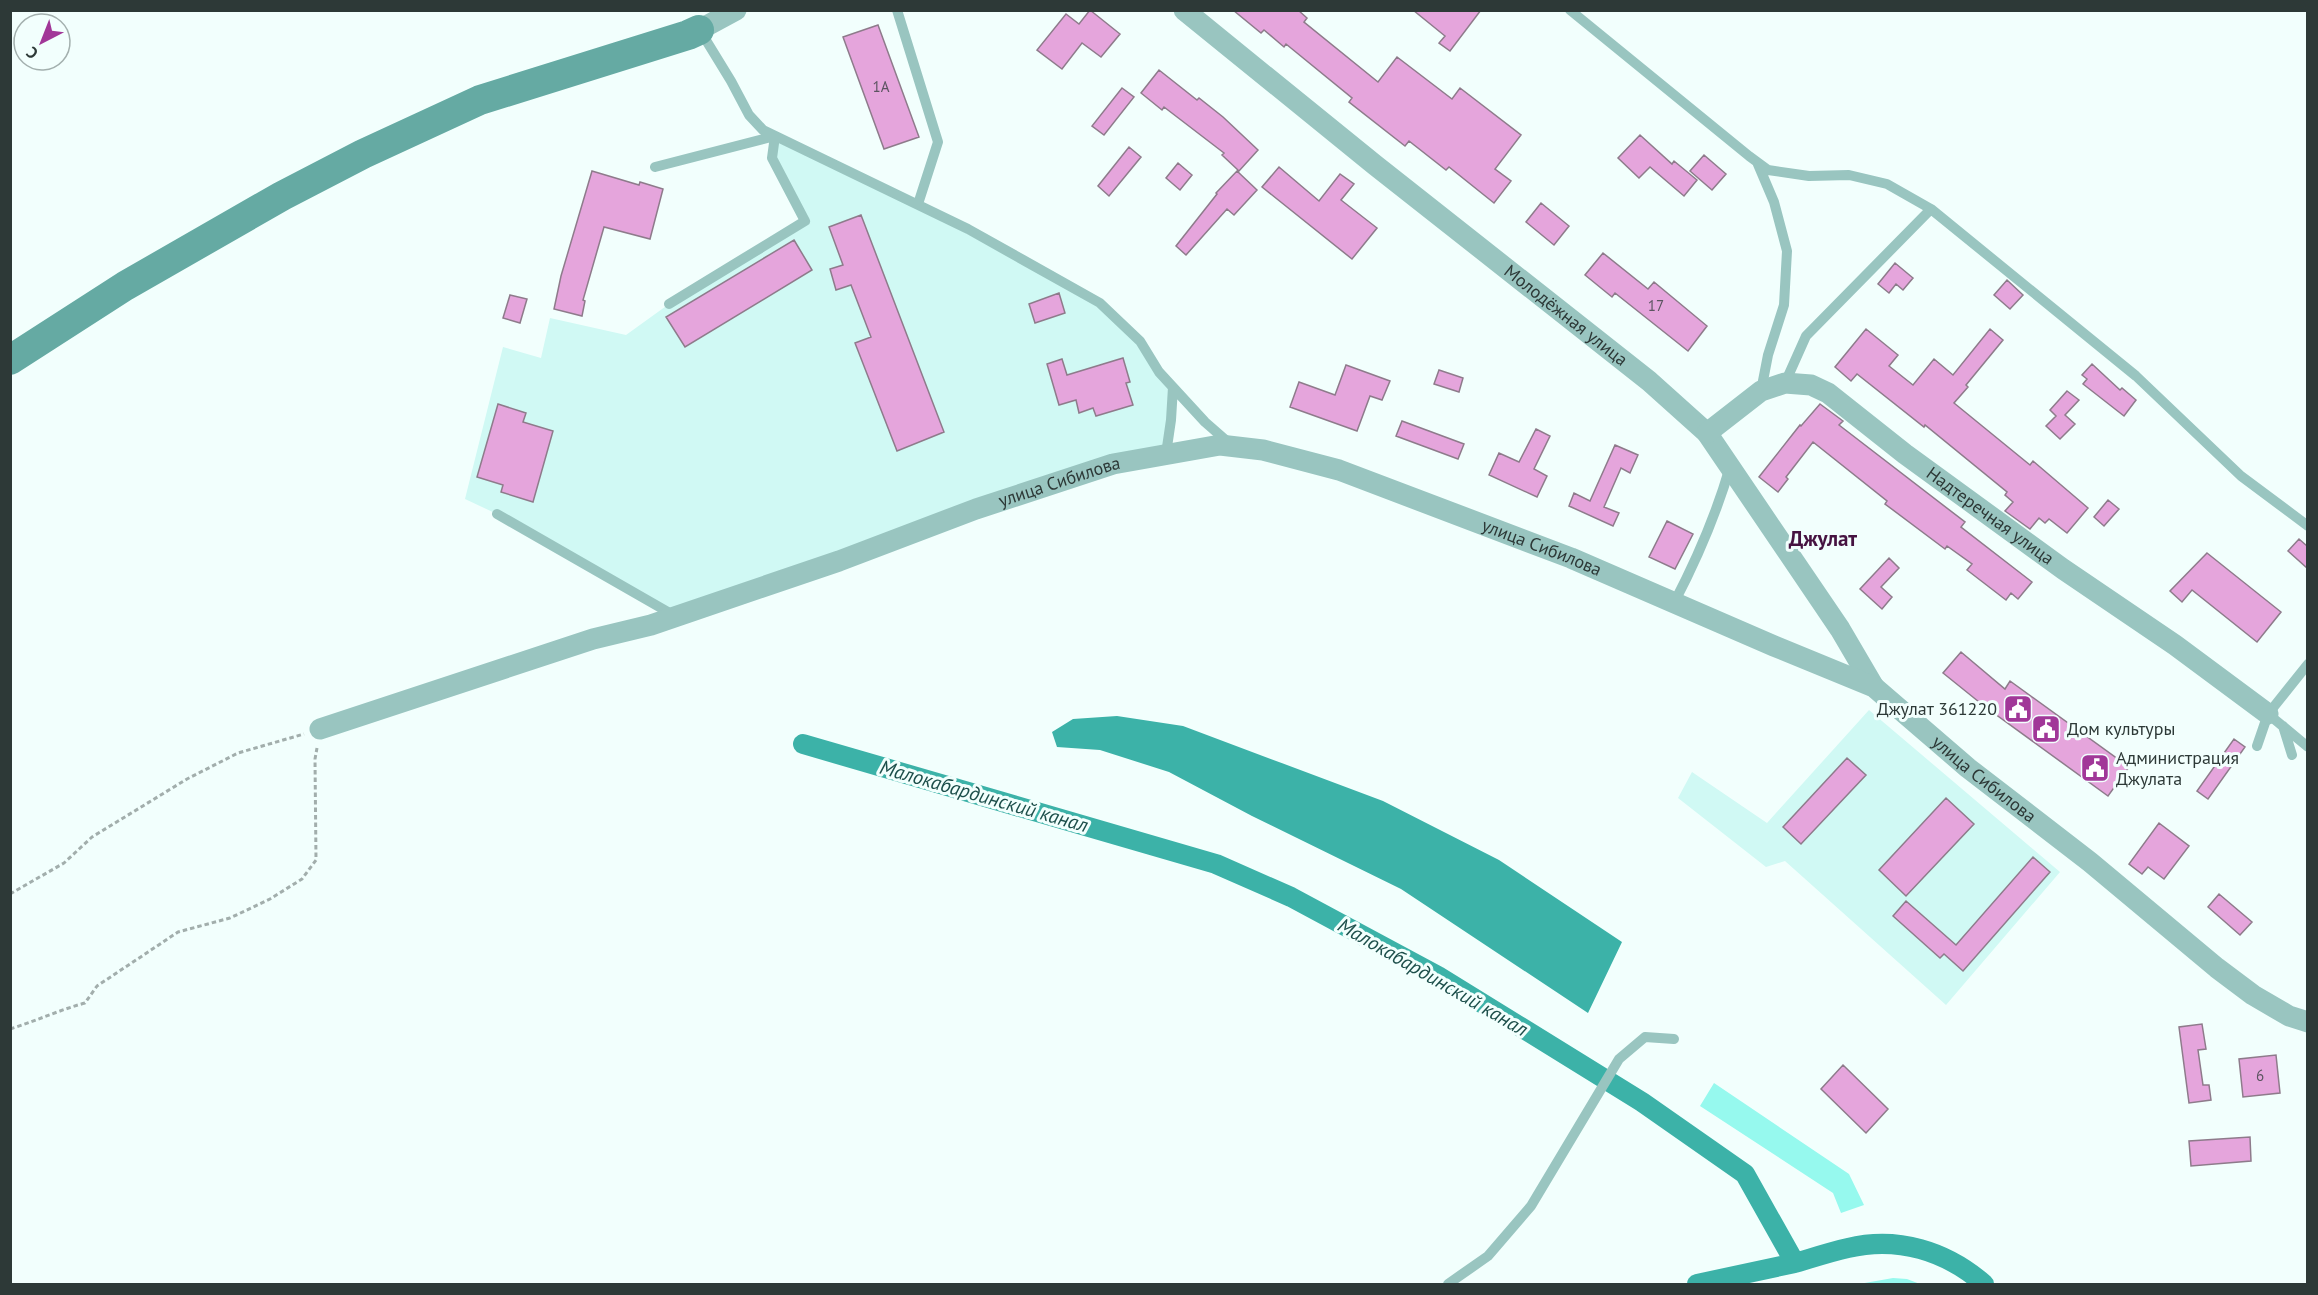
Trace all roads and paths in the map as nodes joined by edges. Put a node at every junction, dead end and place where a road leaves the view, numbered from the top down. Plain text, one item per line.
1 (736, 10) edge
2 (897, 10) edge
3 (1184, 10) edge
4 (1570, 10) edge
5 (699, 30) junction
6 (775, 136) junction
7 (1757, 162) junction
8 (655, 167) dead end
9 (918, 204) junction
10 (1931, 209) junction
11 (669, 304) dead end
12 (10, 360) edge
13 (1785, 383) junction
14 (1173, 387) junction
15 (1761, 391) junction
16 (1707, 433) junction
17 (1233, 447) junction
18 (1166, 454) junction
19 (1730, 466) junction
20 (497, 514) dead end
21 (2307, 526) edge
22 (1674, 603) junction
23 (676, 616) junction
24 (2307, 664) edge
25 (1874, 687) junction
26 (2276, 720) junction
27 (320, 729) junction
28 (2257, 746) dead end
29 (2307, 747) edge
30 (2292, 754) dead end
31 (10, 894) edge
32 (2307, 1022) edge
33 (10, 1029) edge
34 (1674, 1039) dead end
35 (1448, 1284) edge

1 - 5 street
2 - 9 lane
3 - 16 street, Молодёжная улица
4 - 7 lane
5 - 6 lane
5 - 12 street
6 - 8 lane
6 - 9 lane
6 - 11 lane
7 - 10 lane
7 - 15 lane
9 - 14 lane
10 - 13 lane
10 - 21 lane
13 - 15 street, Надтеречная улица
13 - 26 street, Надтеречная улица
14 - 17 lane
14 - 18 lane
15 - 16 street, Надтеречная улица
16 - 19 street, Молодёжная улица
17 - 18 street, улица Сибилова
17 - 22 street, улица Сибилова
18 - 23 street, улица Сибилова
19 - 22 lane
19 - 25 street, Молодёжная улица
20 - 23 lane
22 - 25 street, улица Сибилова
23 - 27 street, улица Сибилова
24 - 26 lane
25 - 32 street, улица Сибилова
26 - 28 lane
26 - 29 lane
26 - 30 lane
27 - 31 path
27 - 33 path
34 - 35 lane

